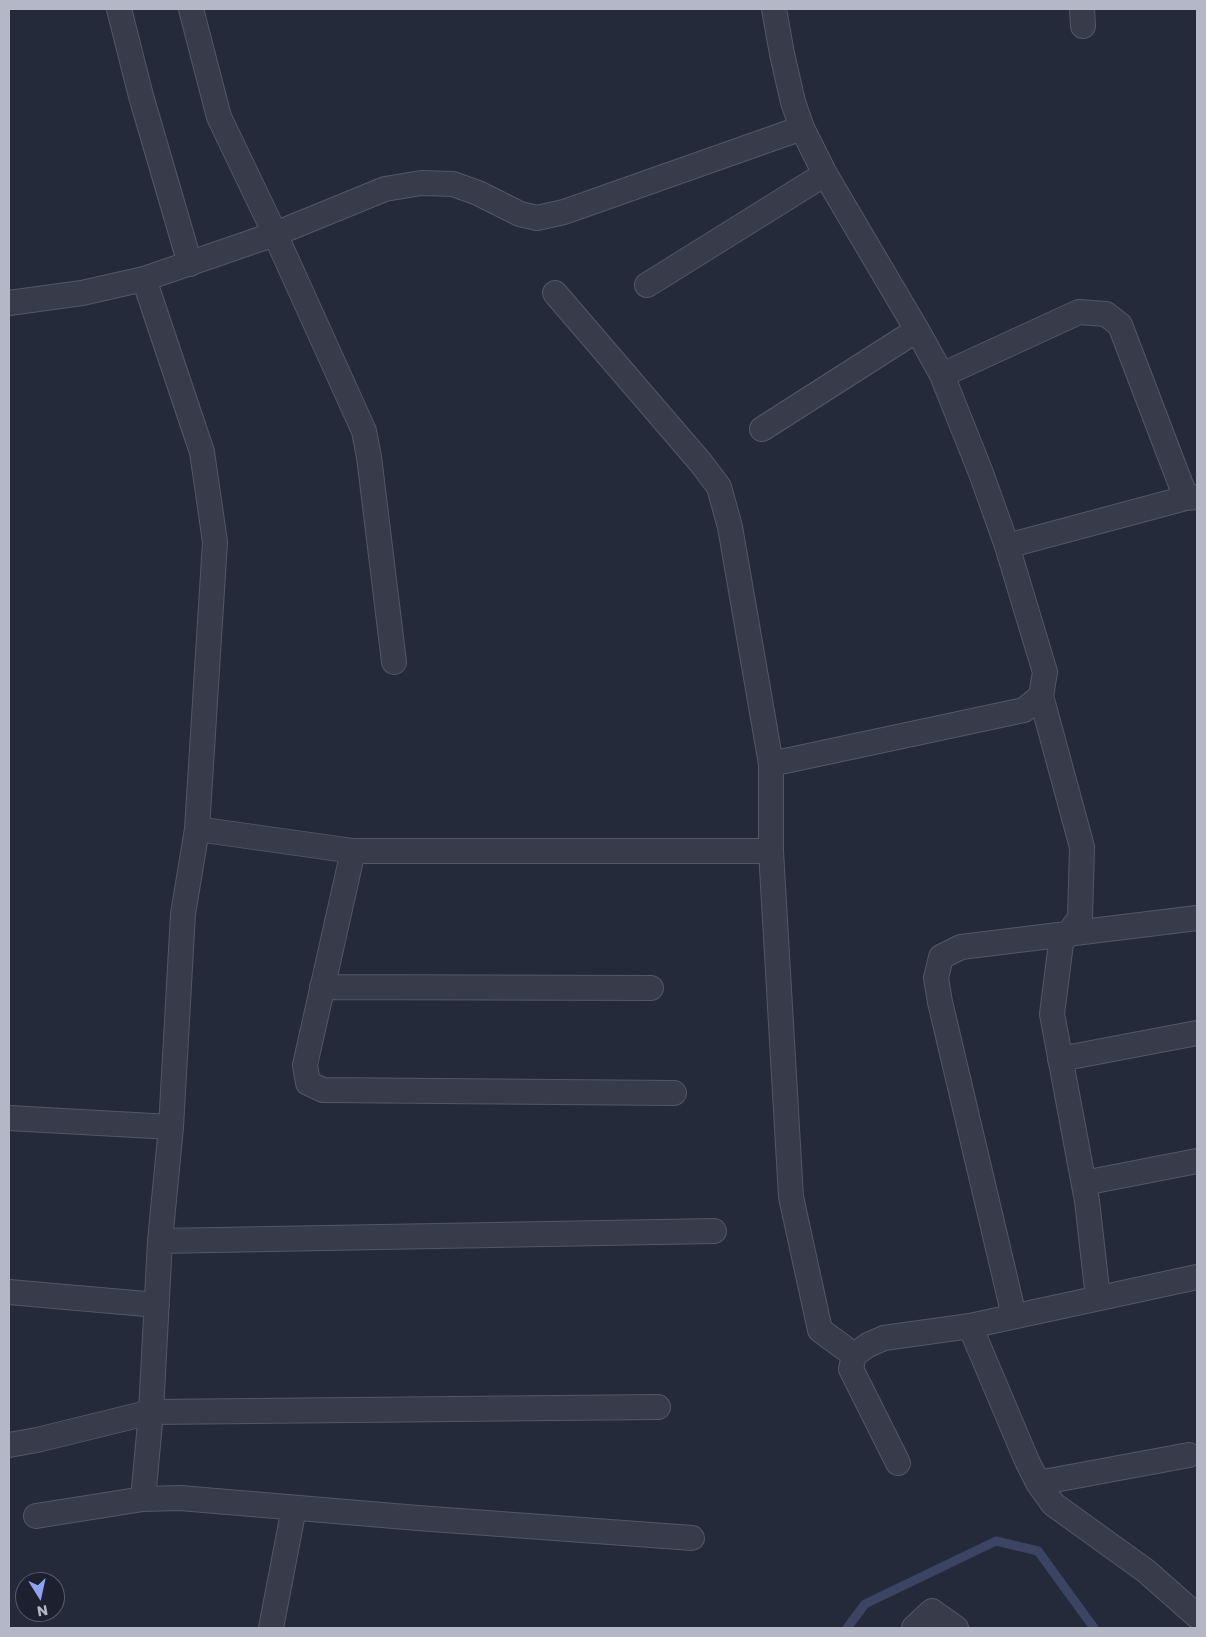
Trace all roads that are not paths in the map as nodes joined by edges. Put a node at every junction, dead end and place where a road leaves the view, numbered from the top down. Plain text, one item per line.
1 (119, 9) edge
2 (191, 9) edge
3 (774, 9) edge
4 (802, 128) junction
5 (824, 174) junction
6 (275, 234) junction
7 (190, 264) junction
8 (144, 279) junction
9 (647, 285) dead end
10 (555, 293) dead end
11 (9, 303) edge
12 (918, 330) junction
13 (942, 375) junction
14 (762, 429) dead end
15 (1192, 498) edge
16 (1006, 546) junction
17 (394, 662) dead end
18 (1041, 696) junction
19 (771, 764) junction
20 (197, 829) junction
21 (353, 851) junction
22 (771, 851) junction
23 (1197, 918) edge
24 (1069, 934) junction
25 (322, 987) junction
26 (651, 988) dead end
27 (1197, 1033) edge
28 (1060, 1059) junction
29 (674, 1093) dead end
30 (9, 1118) edge
31 (171, 1127) junction
32 (1197, 1161) edge
33 (1084, 1183) junction
34 (714, 1231) dead end
35 (160, 1241) junction
36 (1197, 1277) edge
37 (9, 1292) edge
38 (1098, 1298) junction
39 (157, 1305) junction
40 (1014, 1316) junction
41 (970, 1326) junction
42 (854, 1355) junction
43 (658, 1407) dead end
44 (151, 1412) junction
45 (9, 1445) edge
46 (1189, 1454) dead end
47 (898, 1463) dead end
48 (1038, 1483) junction
49 (143, 1499) junction
50 (294, 1508) junction
51 (36, 1516) dead end
52 (692, 1538) dead end
53 (1197, 1616) edge
54 (271, 1628) edge
55 (914, 1628) edge
56 (956, 1628) edge

1 - 7 street
2 - 6 street
3 - 4 street
4 - 5 street
4 - 6 street
5 - 9 street
5 - 12 street
6 - 7 street
6 - 17 street
7 - 8 street
8 - 11 street
8 - 20 street
10 - 19 street
12 - 13 street
12 - 14 street
13 - 15 street
13 - 16 street
15 - 16 street
16 - 18 street
18 - 19 street
18 - 24 street
19 - 22 street
20 - 21 street
20 - 31 street
21 - 22 street
21 - 25 street
22 - 42 street
23 - 24 street
24 - 28 street
24 - 40 street
25 - 26 street
25 - 29 street
27 - 28 street
28 - 33 street
30 - 31 street
31 - 35 street
32 - 33 street
33 - 38 street
34 - 35 street
35 - 39 street
36 - 38 street
37 - 39 street
38 - 40 street
39 - 44 street
40 - 41 street
41 - 42 street
41 - 48 street
42 - 47 street
43 - 44 street
44 - 45 street
44 - 49 street
46 - 48 street
48 - 53 street
49 - 50 street
49 - 51 street
50 - 52 street
50 - 54 street
55 - 56 street

